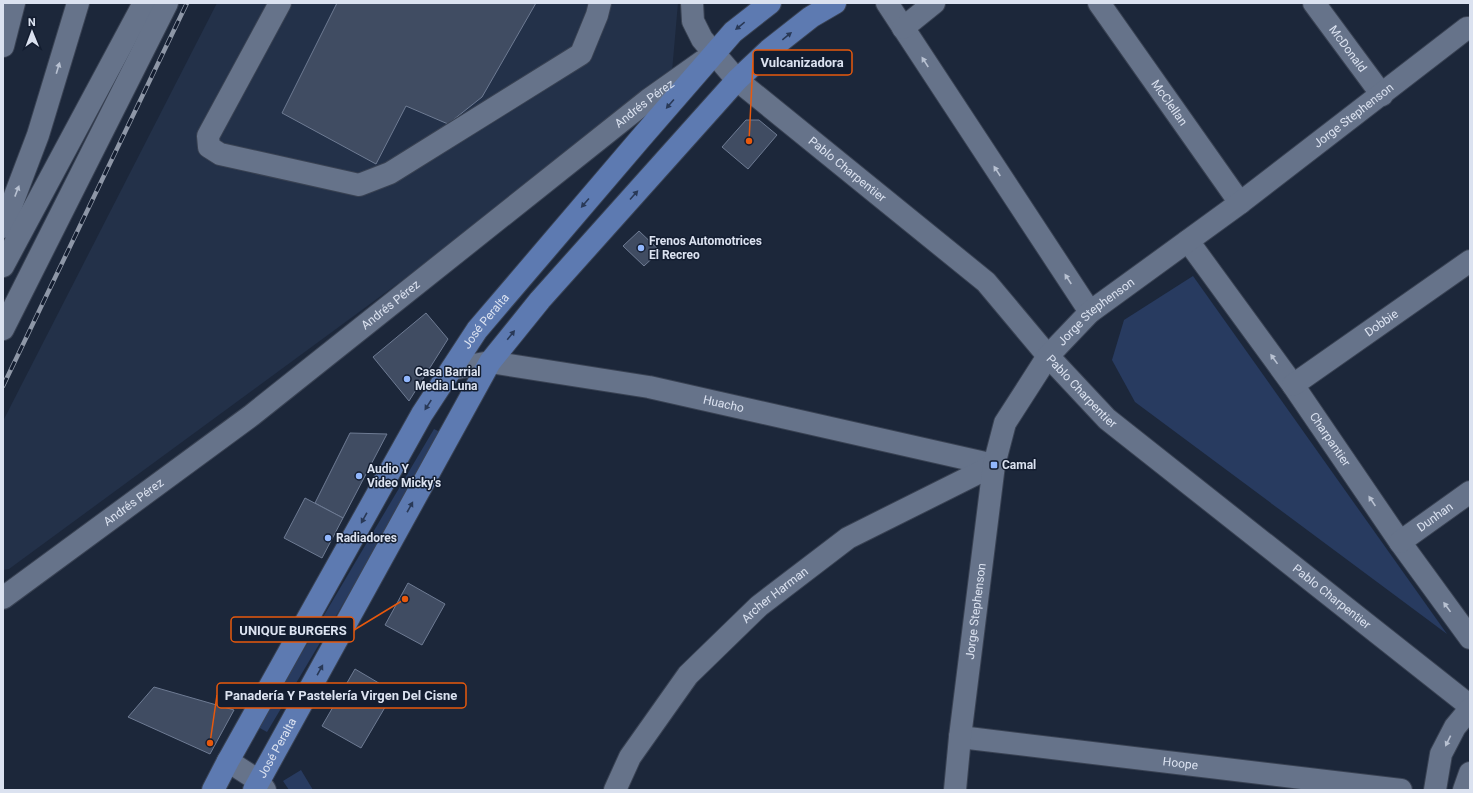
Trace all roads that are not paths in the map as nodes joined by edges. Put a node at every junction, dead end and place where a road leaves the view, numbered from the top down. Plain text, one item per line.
1 (14, 3) edge
2 (78, 3) edge
3 (144, 3) edge
4 (167, 3) edge
5 (280, 3) edge
6 (600, 3) edge
7 (692, 3) edge
8 (770, 3) edge
9 (835, 3) edge
10 (887, 3) edge
11 (934, 3) edge
12 (1099, 3) edge
13 (1314, 3) edge
14 (903, 28) junction
15 (1467, 28) dead end
16 (3, 46) edge
17 (714, 54) junction
18 (737, 80) junction
19 (1382, 95) junction
20 (1240, 204) junction
21 (3, 227) edge
22 (1188, 242) junction
23 (1470, 261) edge
24 (3, 266) edge
25 (1090, 312) junction
26 (3, 329) edge
27 (1048, 356) junction
28 (490, 362) junction
29 (452, 369) junction
30 (1293, 385) junction
31 (994, 465) junction
32 (1470, 492) edge
33 (1400, 542) junction
34 (3, 598) edge
35 (1470, 638) edge
36 (1470, 706) edge
37 (1470, 710) edge
38 (960, 737) junction
39 (228, 761) junction
40 (1470, 772) edge
41 (259, 787) edge
42 (213, 790) edge
43 (615, 790) edge
44 (955, 790) edge
45 (1401, 790) edge
46 (1435, 790) edge
47 (1464, 790) edge

1 - 16 street
21 -> 2 street
3 - 24 street
4 - 26 street
5 - 6 street
7 - 17 street, Pablo Charpentier
8 -> 17 main road, Andrés Pérez
18 -> 9 main road
10 - 14 street
11 - 14 street
12 - 20 street, McClellan
13 - 19 street, McDonald
25 -> 14 street
15 - 19 street, Jorge Stephenson
17 - 18 street, Pablo Charpentier
17 -> 29 main road, José Peralta
17 - 34 street, Andrés Pérez
18 - 27 street, Pablo Charpentier
28 -> 18 main road, José Peralta
19 - 20 street, Jorge Stephenson
20 - 22 street, Jorge Stephenson
22 - 25 street, Jorge Stephenson
30 -> 22 street, Charpantier
23 - 30 street, Dobbie
25 - 27 street, Jorge Stephenson
27 - 31 street, Jorge Stephenson
27 - 36 street, Pablo Charpentier
28 - 29 street, Huacho
28 - 31 street, Huacho
41 -> 28 main road, José Peralta
29 -> 39 main road, José Peralta
33 -> 30 street, Charpantier
31 - 38 street, Jorge Stephenson
31 - 43 street, Archer Harman
32 - 33 street, Dunhan
35 -> 33 street, Charpantier
37 -> 46 street
38 - 44 street, Jorge Stephenson
38 - 45 street, Hoope
39 - 41 street
39 - 42 main road, José Peralta
40 - 47 street

